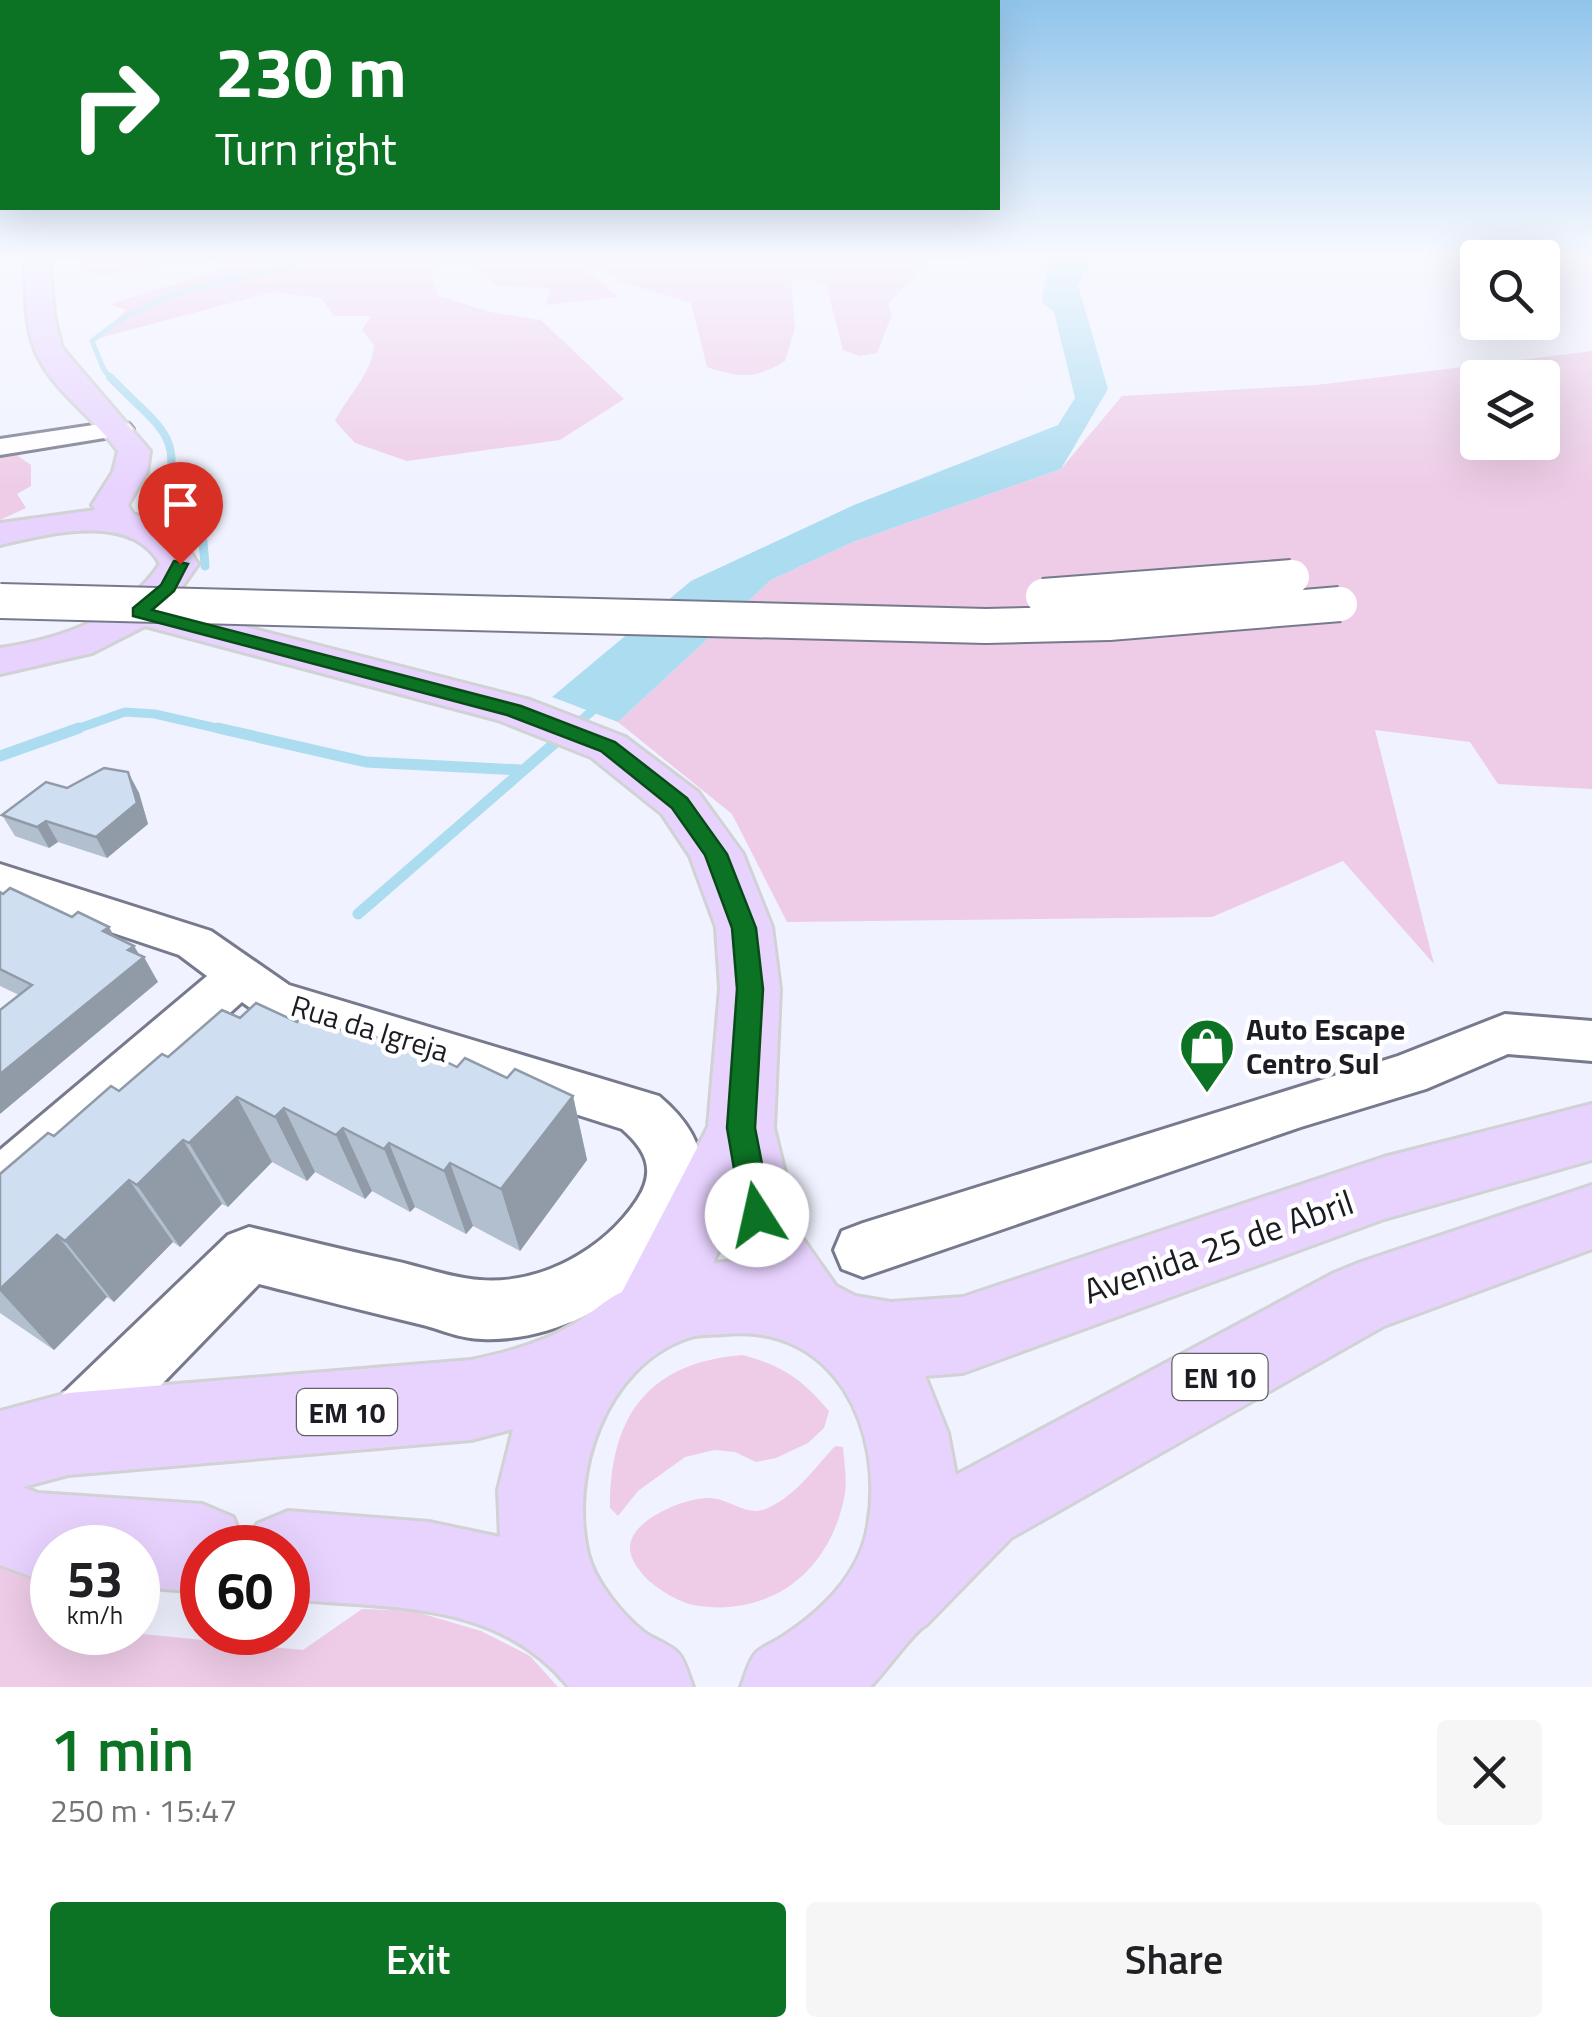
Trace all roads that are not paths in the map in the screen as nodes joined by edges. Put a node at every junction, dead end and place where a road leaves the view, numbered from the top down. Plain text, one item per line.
1 (45, 334) edge
2 (120, 429) junction
3 (0, 447) edge
4 (117, 508) junction
5 (13, 531) edge
6 (0, 574) edge
7 (1292, 577) dead end
8 (0, 601) edge
9 (1340, 604) dead end
10 (140, 612) junction
11 (0, 660) edge
12 (0, 878) edge
13 (240, 975) junction
14 (1592, 1041) edge
15 (741, 1128) junction
16 (1592, 1132) edge
17 (0, 1184) edge
18 (1592, 1216) edge
19 (863, 1250) dead end
20 (825, 1321) junction
21 (632, 1328) junction
22 (34, 1443) edge
23 (0, 1522) edge
24 (180, 1546) edge
25 (310, 1557) edge
26 (838, 1654) edge
27 (613, 1667) edge

1 - 2 main road
2 - 3 street
2 - 4 main road
4 - 5 main road
4 - 10 main road
6 - 7 street, bridge
8 - 9 street, bridge
10 - 11 main road
10 - 15 main road
12 - 13 street, Rua da Igreja
13 - 17 street
13 - 22 street, Rua da Igreja
14 - 19 street
15 - 20 main road
15 - 21 main road
16 - 20 main road, Avenida 25 de Abril
18 - 26 main road, EN 10
20 - 21 main road, Avenida 25 de Abril
20 - 26 main road, EN 10
21 - 22 main road, EM 10
21 - 27 main road
23 - 24 main road
25 - 27 main road

